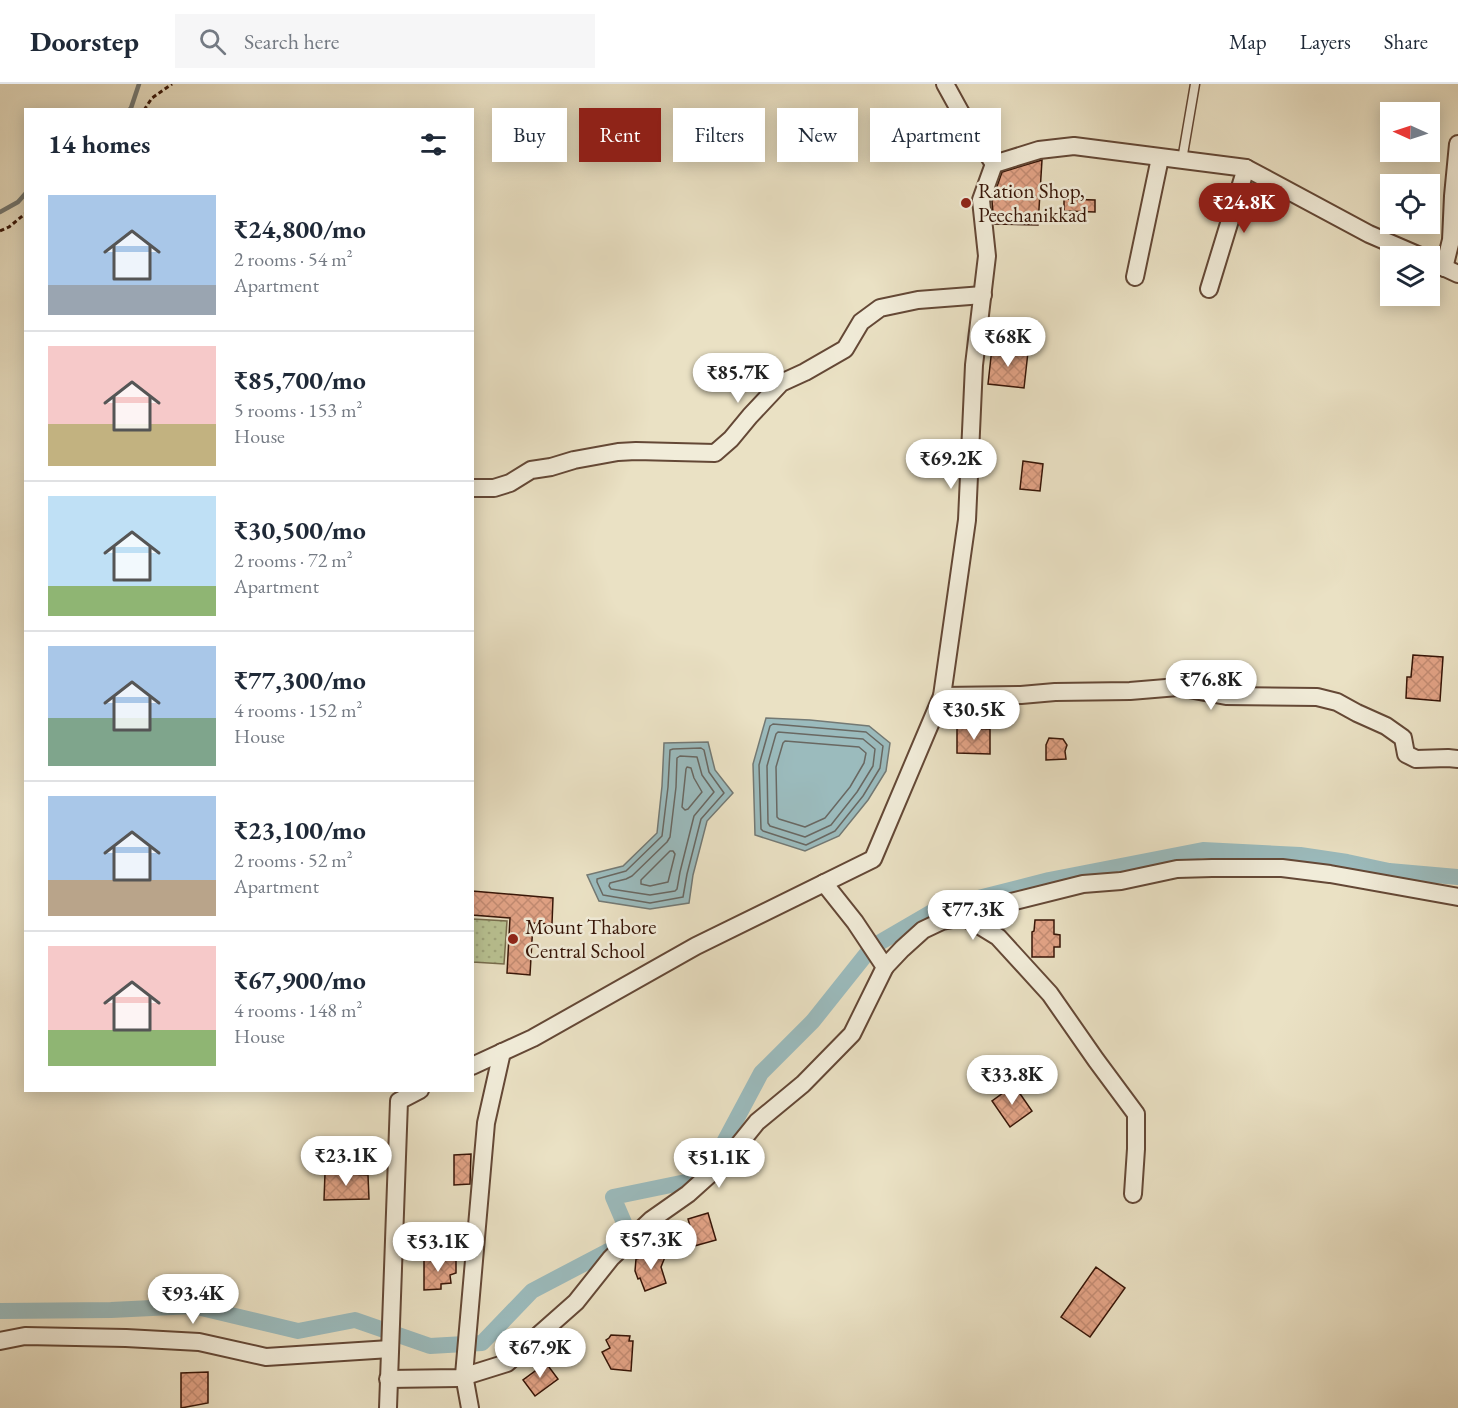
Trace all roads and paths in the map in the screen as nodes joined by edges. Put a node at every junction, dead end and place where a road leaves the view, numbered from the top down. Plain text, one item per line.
1 (172, 84) edge
2 (945, 84) edge
3 (1195, 84) edge
4 (145, 108) edge
5 (1458, 144) edge
6 (1160, 158) junction
7 (1182, 160) junction
8 (994, 164) junction
9 (1246, 168) junction
10 (24, 215) edge
11 (0, 231) edge
12 (1397, 246) edge
13 (1444, 268) edge
14 (1135, 277) dead end
15 (1209, 290) dead end
16 (982, 295) junction
17 (474, 488) edge
18 (942, 696) junction
19 (1458, 759) edge
20 (824, 883) junction
21 (1458, 897) edge
22 (963, 917) junction
23 (885, 968) junction
24 (502, 1053) junction
25 (474, 1065) edge
26 (416, 1092) edge
27 (1133, 1194) dead end
28 (0, 1341) edge
29 (390, 1349) junction
30 (464, 1376) junction
31 (388, 1380) junction
32 (388, 1408) edge
33 (470, 1408) edge

1 - 4 path
2 - 8 street
3 - 7 lane
5 - 13 street
6 - 7 street
6 - 8 street
6 - 14 street
7 - 9 street
8 - 16 street
9 - 12 street
9 - 15 street
10 - 11 path
16 - 17 street
16 - 18 street
18 - 19 street
18 - 20 street
20 - 23 street
20 - 24 street
21 - 22 street
22 - 23 street
22 - 27 street
23 - 30 street
24 - 25 street
24 - 30 street
26 - 29 street
28 - 29 street
29 - 31 street
30 - 31 street
30 - 33 street
31 - 32 street

